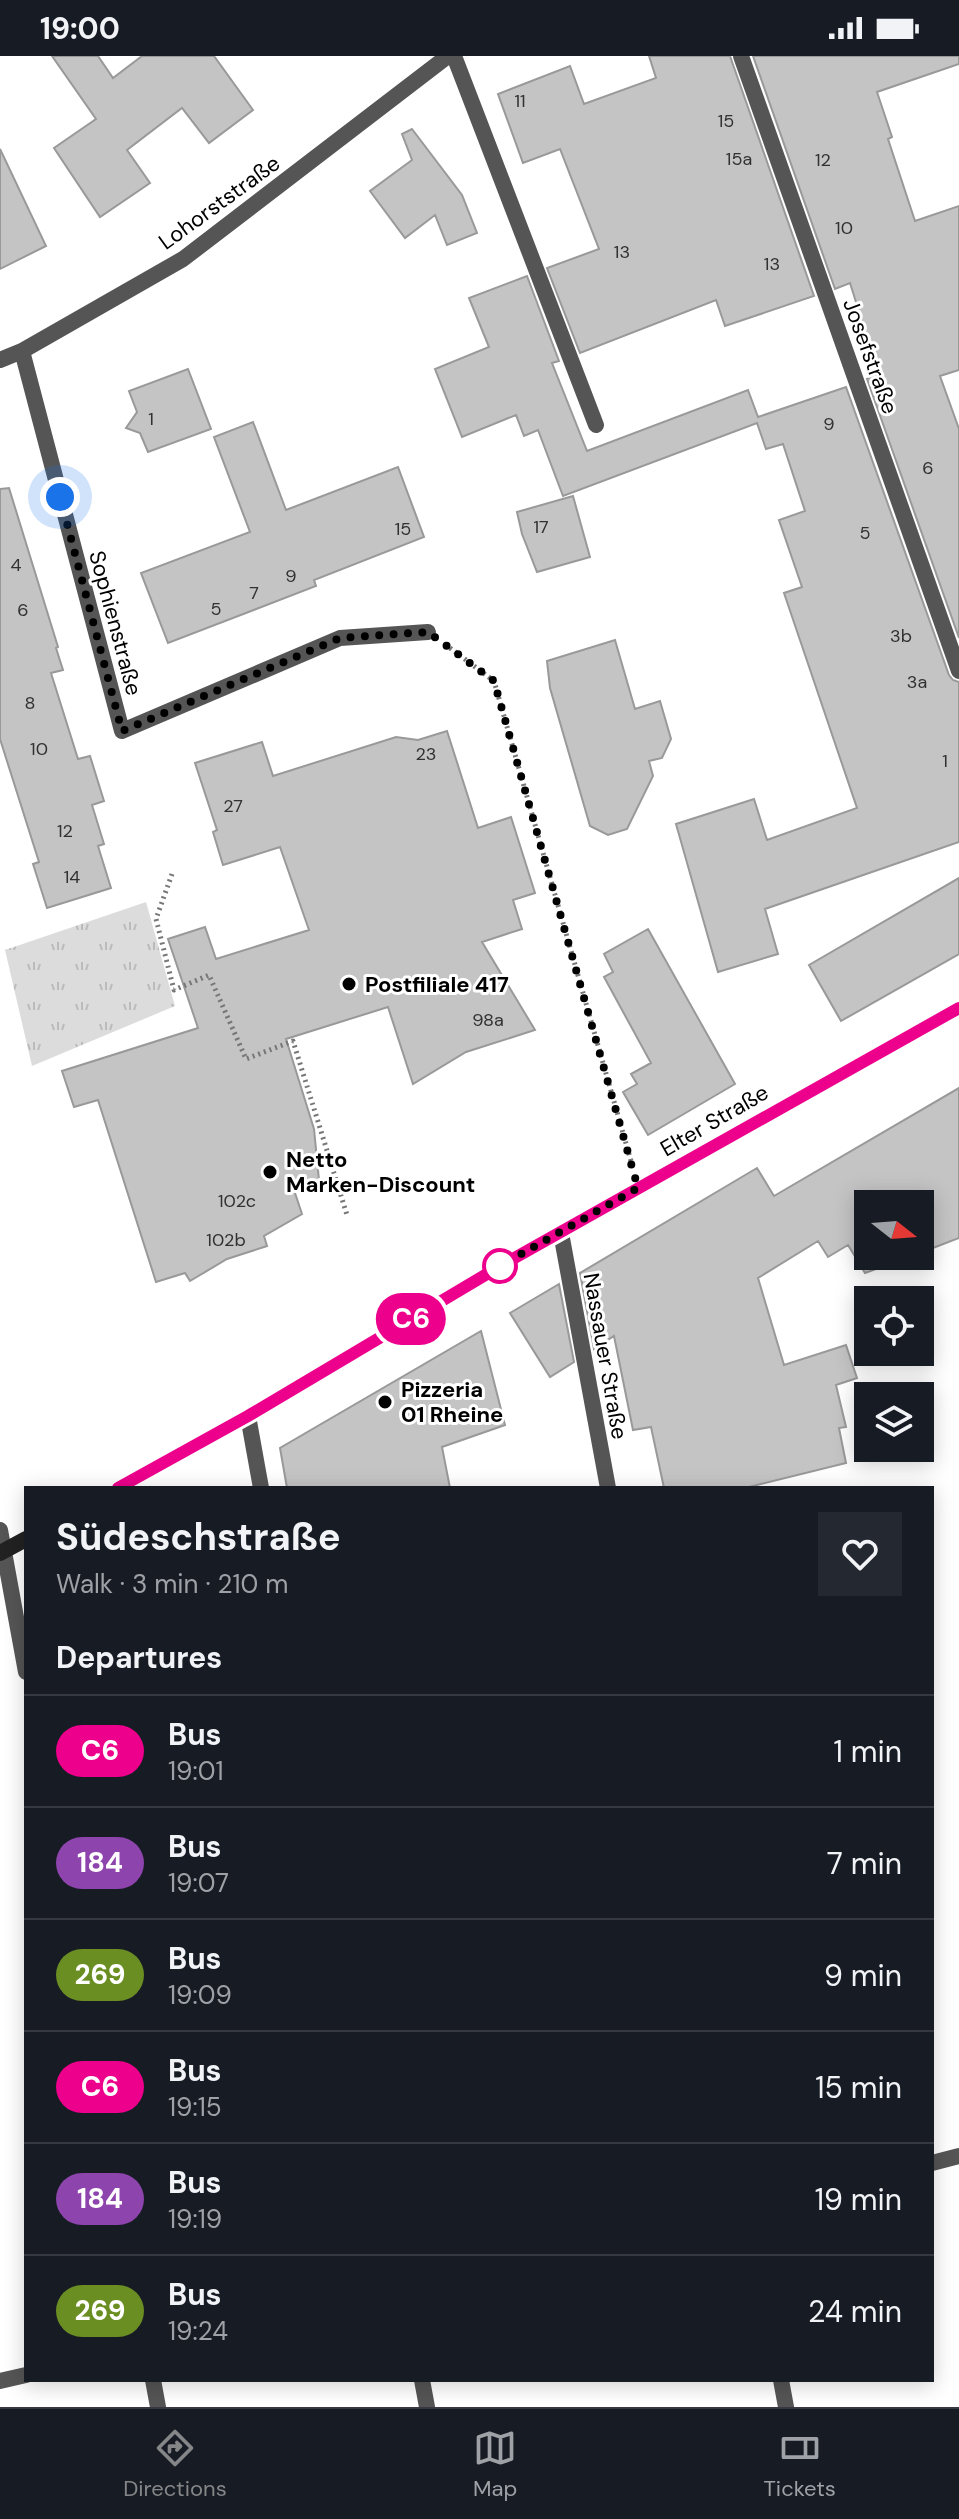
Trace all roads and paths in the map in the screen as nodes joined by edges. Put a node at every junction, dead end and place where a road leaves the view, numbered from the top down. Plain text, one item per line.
1 (451, 56) edge
2 (741, 56) edge
3 (22, 351) junction
4 (0, 360) edge
5 (596, 425) dead end
6 (428, 632) joint
7 (959, 671) edge
8 (172, 874) dead end
9 (959, 1008) edge
10 (638, 1188) junction
11 (347, 1215) dead end
12 (561, 1233) junction
13 (248, 1416) junction
14 (122, 1486) edge
15 (261, 1486) edge
16 (608, 1486) edge
17 (0, 1530) edge
18 (24, 1540) edge
19 (2, 1552) edge
20 (24, 1662) edge
21 (959, 2156) edge
22 (934, 2162) edge
23 (24, 2375) edge
24 (0, 2381) edge
25 (153, 2382) edge
26 (422, 2382) edge
27 (781, 2382) edge
28 (158, 2407) edge
29 (427, 2407) edge
30 (786, 2407) edge

1 - 3 street, Lohorststraße
1 - 5 street
2 - 7 street, Josefstraße
3 - 4 street, Lohorststraße
3 - 6 street, Sophienstraße
6 - 10 path
8 - 11 path
9 - 10 main road, Elter Straße
10 - 12 main road, Elter Straße
12 - 13 main road, Elter Straße
12 - 16 street, Nassauer Straße
13 - 14 main road, Elter Straße
13 - 15 street
17 - 19 street
18 - 19 main road
19 - 20 street
21 - 22 street
23 - 24 street
25 - 28 street
26 - 29 street
27 - 30 street

